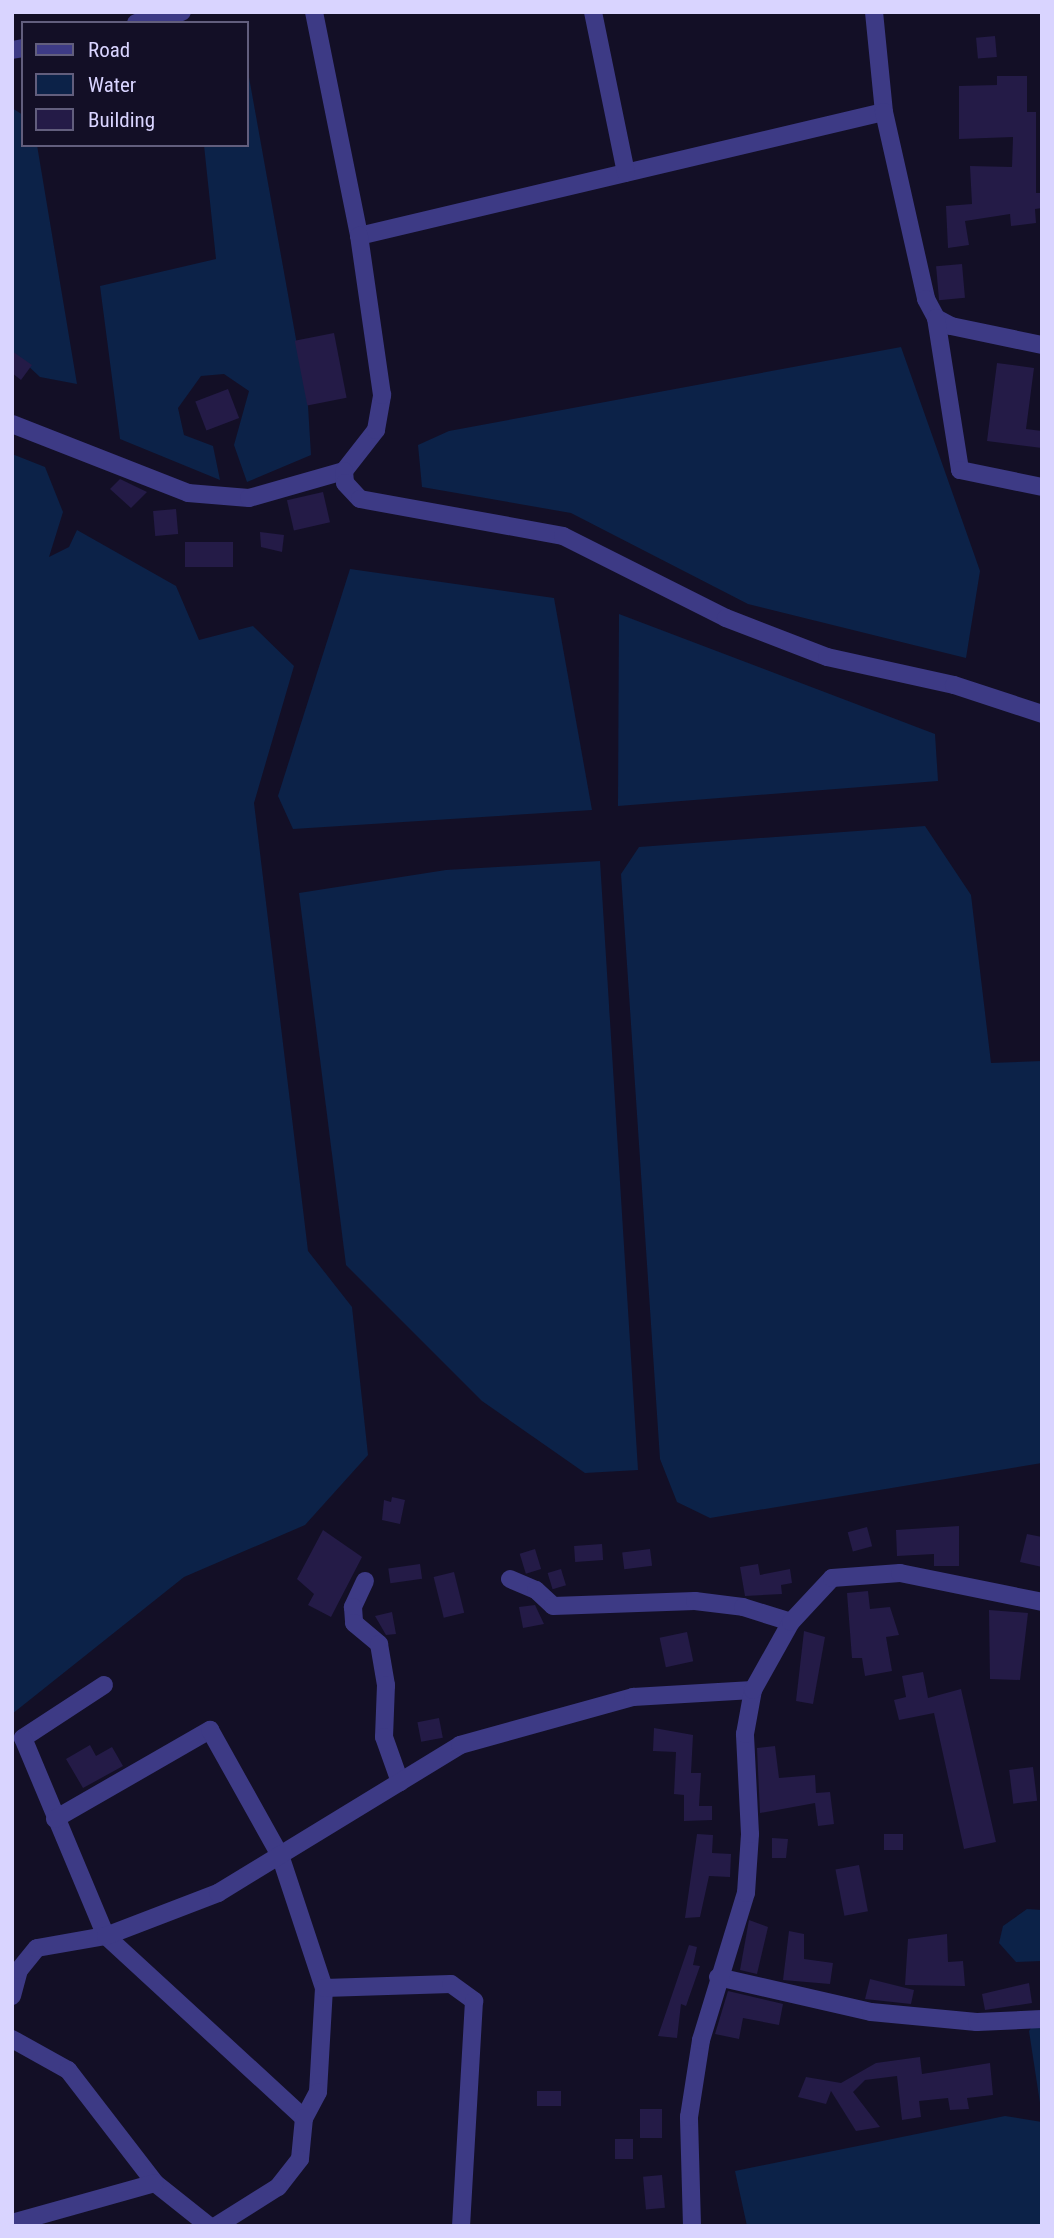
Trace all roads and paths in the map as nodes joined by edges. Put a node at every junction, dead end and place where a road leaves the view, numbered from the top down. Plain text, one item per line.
1 (183, 12) edge
2 (314, 12) edge
3 (593, 12) edge
4 (874, 12) edge
5 (145, 21) edge
6 (884, 112) junction
7 (626, 173) junction
8 (359, 236) junction
9 (936, 318) junction
10 (1042, 345) edge
11 (12, 424) edge
12 (344, 471) junction
13 (1042, 487) edge
14 (1042, 714) edge
15 (510, 1579) dead end
16 (365, 1581) dead end
17 (1042, 1602) edge
18 (791, 1622) junction
19 (104, 1685) dead end
20 (753, 1690) junction
21 (400, 1782) junction
22 (55, 1819) junction
23 (280, 1855) junction
24 (106, 1936) junction
25 (718, 1977) junction
26 (324, 1988) junction
27 (12, 1996) edge
28 (1042, 2018) edge
29 (12, 2039) edge
30 (304, 2118) junction
31 (155, 2183) junction
32 (12, 2223) edge
33 (209, 2226) edge
34 (215, 2226) edge
35 (460, 2226) edge
36 (692, 2226) edge

1 - 5 street
2 - 8 street
3 - 7 street
4 - 6 street
6 - 7 street
6 - 9 street
7 - 8 street
8 - 12 street
9 - 10 street
9 - 13 street
11 - 12 street
12 - 14 street
15 - 18 street
16 - 21 street
17 - 18 street
18 - 20 street
19 - 22 street
20 - 21 street
20 - 25 street
21 - 23 street
22 - 23 street
22 - 24 street
23 - 24 street
23 - 26 street
24 - 27 street
24 - 30 street
25 - 28 street
25 - 36 street
26 - 30 street
26 - 35 street
29 - 31 street
30 - 34 street
31 - 32 street
31 - 33 street

